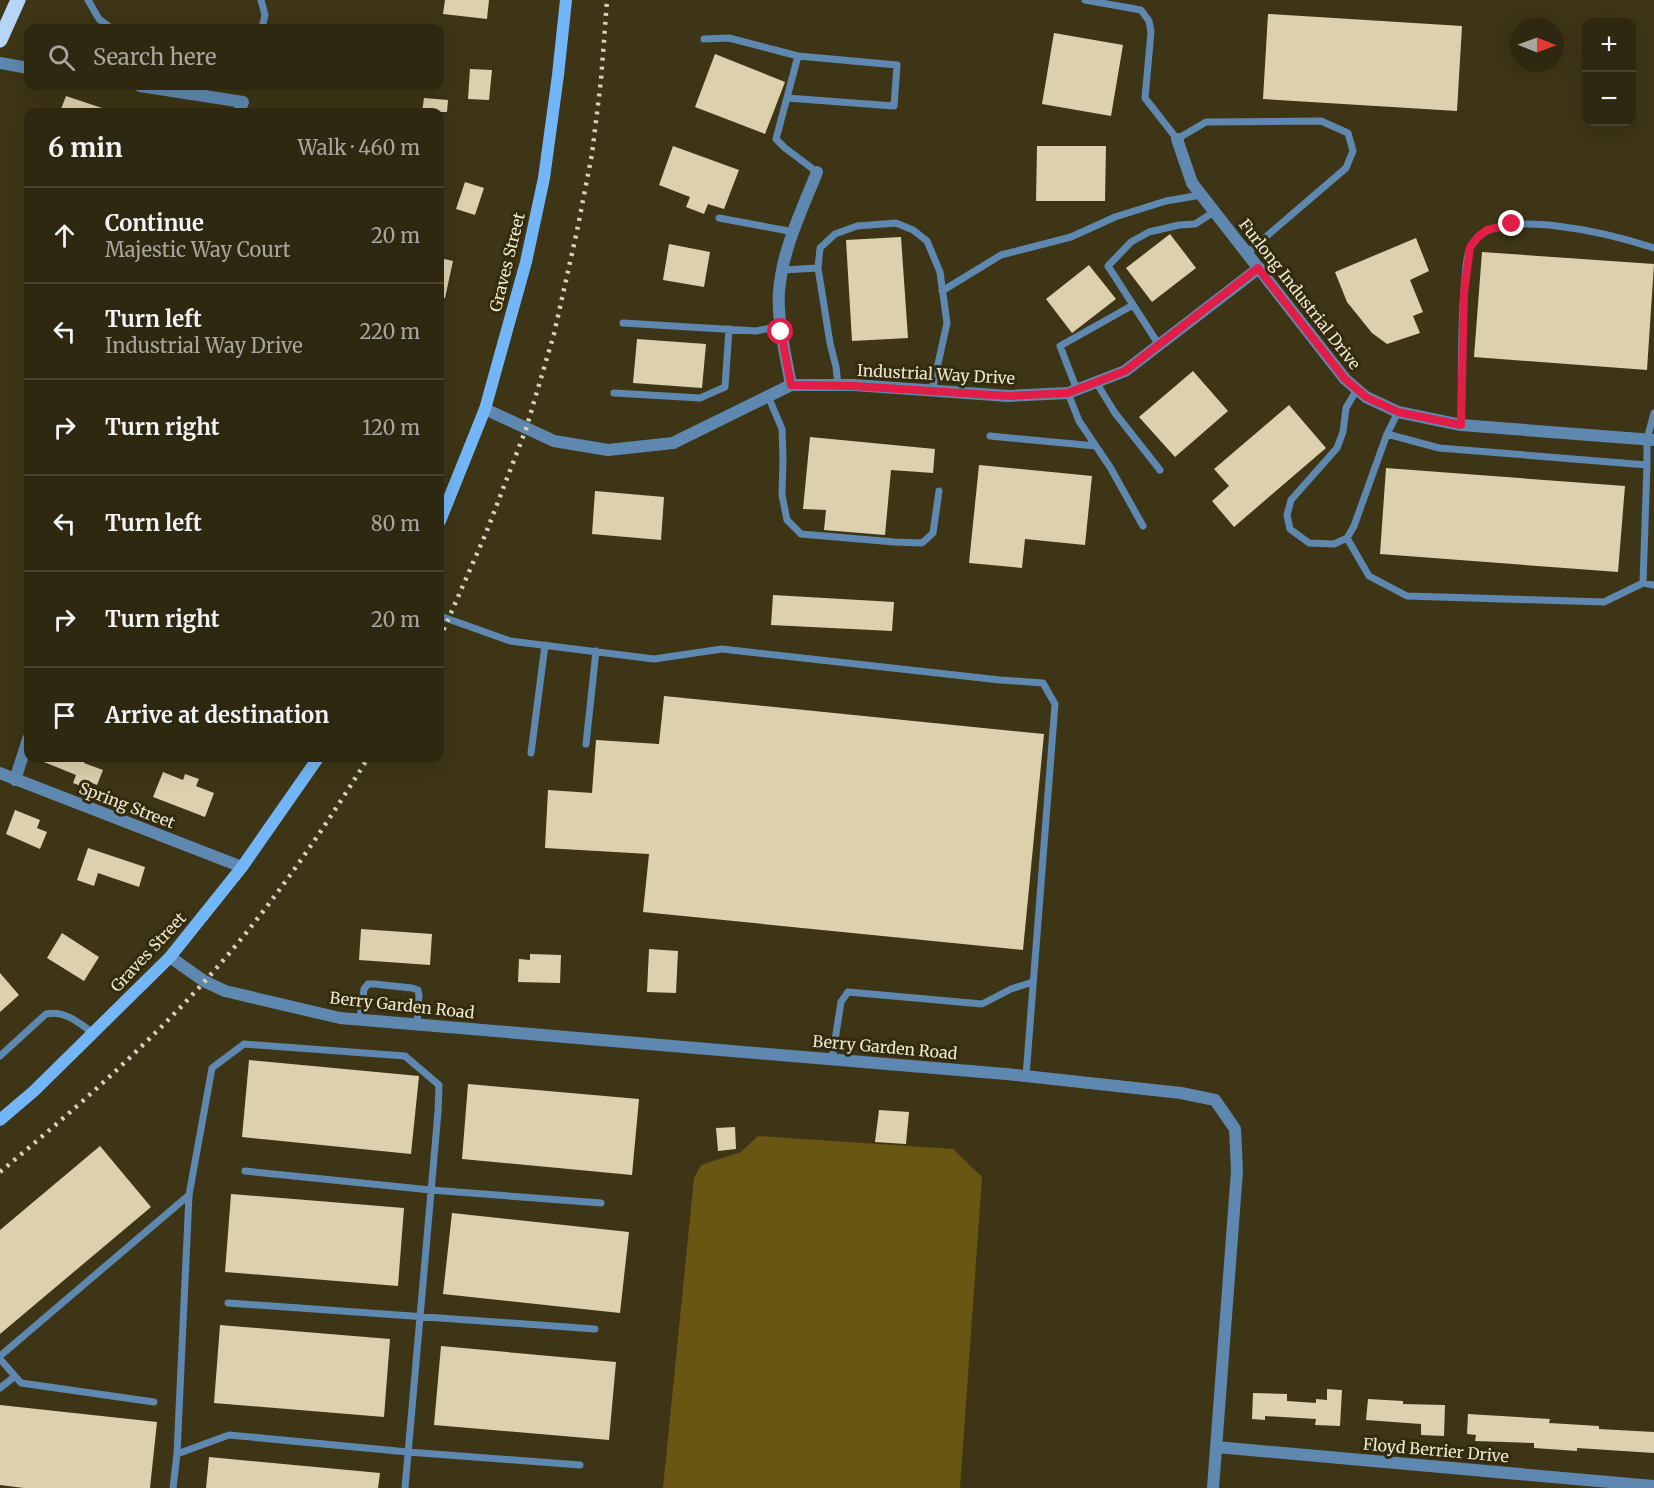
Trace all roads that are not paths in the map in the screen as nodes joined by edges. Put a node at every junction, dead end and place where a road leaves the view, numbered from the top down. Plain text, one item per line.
1 (18, 0) edge
2 (88, 0) edge
3 (261, 0) edge
4 (566, 0) edge
5 (1085, 0) edge
6 (106, 24) edge
7 (263, 24) edge
8 (704, 39) dead end
9 (0, 40) edge
10 (798, 56) junction
11 (0, 63) edge
12 (24, 67) edge
13 (159, 90) edge
14 (787, 98) junction
15 (241, 107) edge
16 (1177, 139) junction
17 (817, 172) joint
18 (1201, 195) junction
19 (1214, 212) junction
20 (719, 218) dead end
21 (794, 232) junction
22 (1654, 248) edge
23 (1247, 253) junction
24 (818, 268) junction
25 (1258, 268) junction
26 (783, 270) junction
27 (942, 291) junction
28 (1133, 305) junction
29 (623, 323) dead end
30 (781, 326) junction
31 (729, 329) junction
32 (1159, 345) junction
33 (1096, 382) junction
34 (791, 385) junction
35 (838, 385) junction
36 (1357, 390) junction
37 (932, 391) junction
38 (1072, 391) junction
39 (614, 393) dead end
40 (768, 396) junction
41 (485, 409) junction
42 (1398, 412) junction
43 (1654, 413) edge
44 (1461, 425) junction
45 (1387, 434) junction
46 (990, 436) dead end
47 (1650, 440) edge
48 (1096, 446) junction
49 (1647, 465) junction
50 (1160, 470) dead end
51 (939, 491) dead end
52 (444, 511) edge
53 (1143, 526) dead end
54 (1347, 538) junction
55 (1643, 583) junction
56 (1654, 585) edge
57 (444, 617) edge
58 (545, 645) junction
59 (596, 651) junction
60 (586, 744) dead end
61 (24, 752) edge
62 (531, 753) dead end
63 (315, 762) edge
64 (0, 773) edge
65 (15, 780) junction
66 (242, 867) junction
67 (170, 957) junction
68 (1034, 982) junction
69 (360, 1020) junction
70 (417, 1024) junction
71 (93, 1033) junction
72 (0, 1056) edge
73 (832, 1059) junction
74 (1026, 1076) junction
75 (0, 1120) edge
76 (244, 1171) dead end
77 (431, 1190) junction
78 (189, 1195) junction
79 (601, 1203) dead end
80 (228, 1303) dead end
81 (420, 1318) junction
82 (595, 1329) dead end
83 (0, 1358) edge
84 (14, 1377) junction
85 (0, 1388) edge
86 (154, 1402) dead end
87 (1216, 1447) junction
88 (408, 1452) junction
89 (177, 1455) junction
90 (580, 1465) dead end
91 (1654, 1486) edge
92 (173, 1488) edge
93 (405, 1488) edge
94 (1213, 1488) edge

1 - 9 main road
2 - 6 lane
3 - 7 lane
4 - 41 street, Graves Street
5 - 16 lane
8 - 10 lane
10 - 14 lane
10 - 14 lane
11 - 12 street
13 - 15 street
14 - 17 lane
16 - 18 street, Furlong Industrial Drive
16 - 23 lane
17 - 21 street
18 - 19 street, Furlong Industrial Drive
18 - 27 lane
19 - 23 street, Furlong Industrial Drive
19 - 28 lane
20 - 21 lane
21 - 26 street
22 - 44 lane
23 - 25 street, Furlong Industrial Drive
24 - 26 lane
24 - 27 lane
24 - 35 lane
25 - 32 street, Industrial Way Drive
25 - 36 street, Furlong Industrial Drive
26 - 30 street
27 - 37 lane
28 - 32 lane
28 - 38 lane
29 - 31 lane
30 - 31 lane
30 - 34 street
31 - 39 lane
32 - 33 street, Industrial Way Drive
33 - 38 street, Industrial Way Drive
33 - 50 lane
34 - 35 street, Industrial Way Drive
34 - 40 street, Industrial Way Drive
35 - 37 street, Industrial Way Drive
36 - 42 street, Furlong Industrial Drive
36 - 54 lane
37 - 38 street, Industrial Way Drive
38 - 48 lane
40 - 41 street, Industrial Way Drive
40 - 51 lane
41 - 52 street, Graves Street
42 - 44 street, Furlong Industrial Drive
42 - 45 lane
43 - 47 lane
44 - 47 street, Furlong Industrial Drive
45 - 49 lane
45 - 54 lane
46 - 48 lane
47 - 49 lane
48 - 53 lane
49 - 55 lane
54 - 55 lane
55 - 56 lane
57 - 58 lane
58 - 59 lane
58 - 62 lane
59 - 60 lane
59 - 68 lane
61 - 65 street
63 - 66 street, Graves Street
64 - 65 street, Spring Street
65 - 66 street, Spring Street
66 - 67 street, Graves Street
67 - 69 street, Berry Garden Road
67 - 71 street, Graves Street
68 - 73 lane
68 - 74 lane
69 - 70 street, Berry Garden Road
69 - 70 lane
70 - 73 street, Berry Garden Road
71 - 72 lane
71 - 75 street, Graves Street
73 - 74 street, Berry Garden Road
74 - 87 street, Berry Garden Road
76 - 77 lane
77 - 78 lane
77 - 79 lane
77 - 81 lane
78 - 83 lane
78 - 89 lane
80 - 81 lane
81 - 82 lane
81 - 88 lane
83 - 84 lane
84 - 85 lane
84 - 86 lane
87 - 91 street, Floyd Berrier Drive
87 - 94 street, Berry Garden Road
88 - 89 lane
88 - 90 lane
88 - 93 lane
89 - 92 lane

